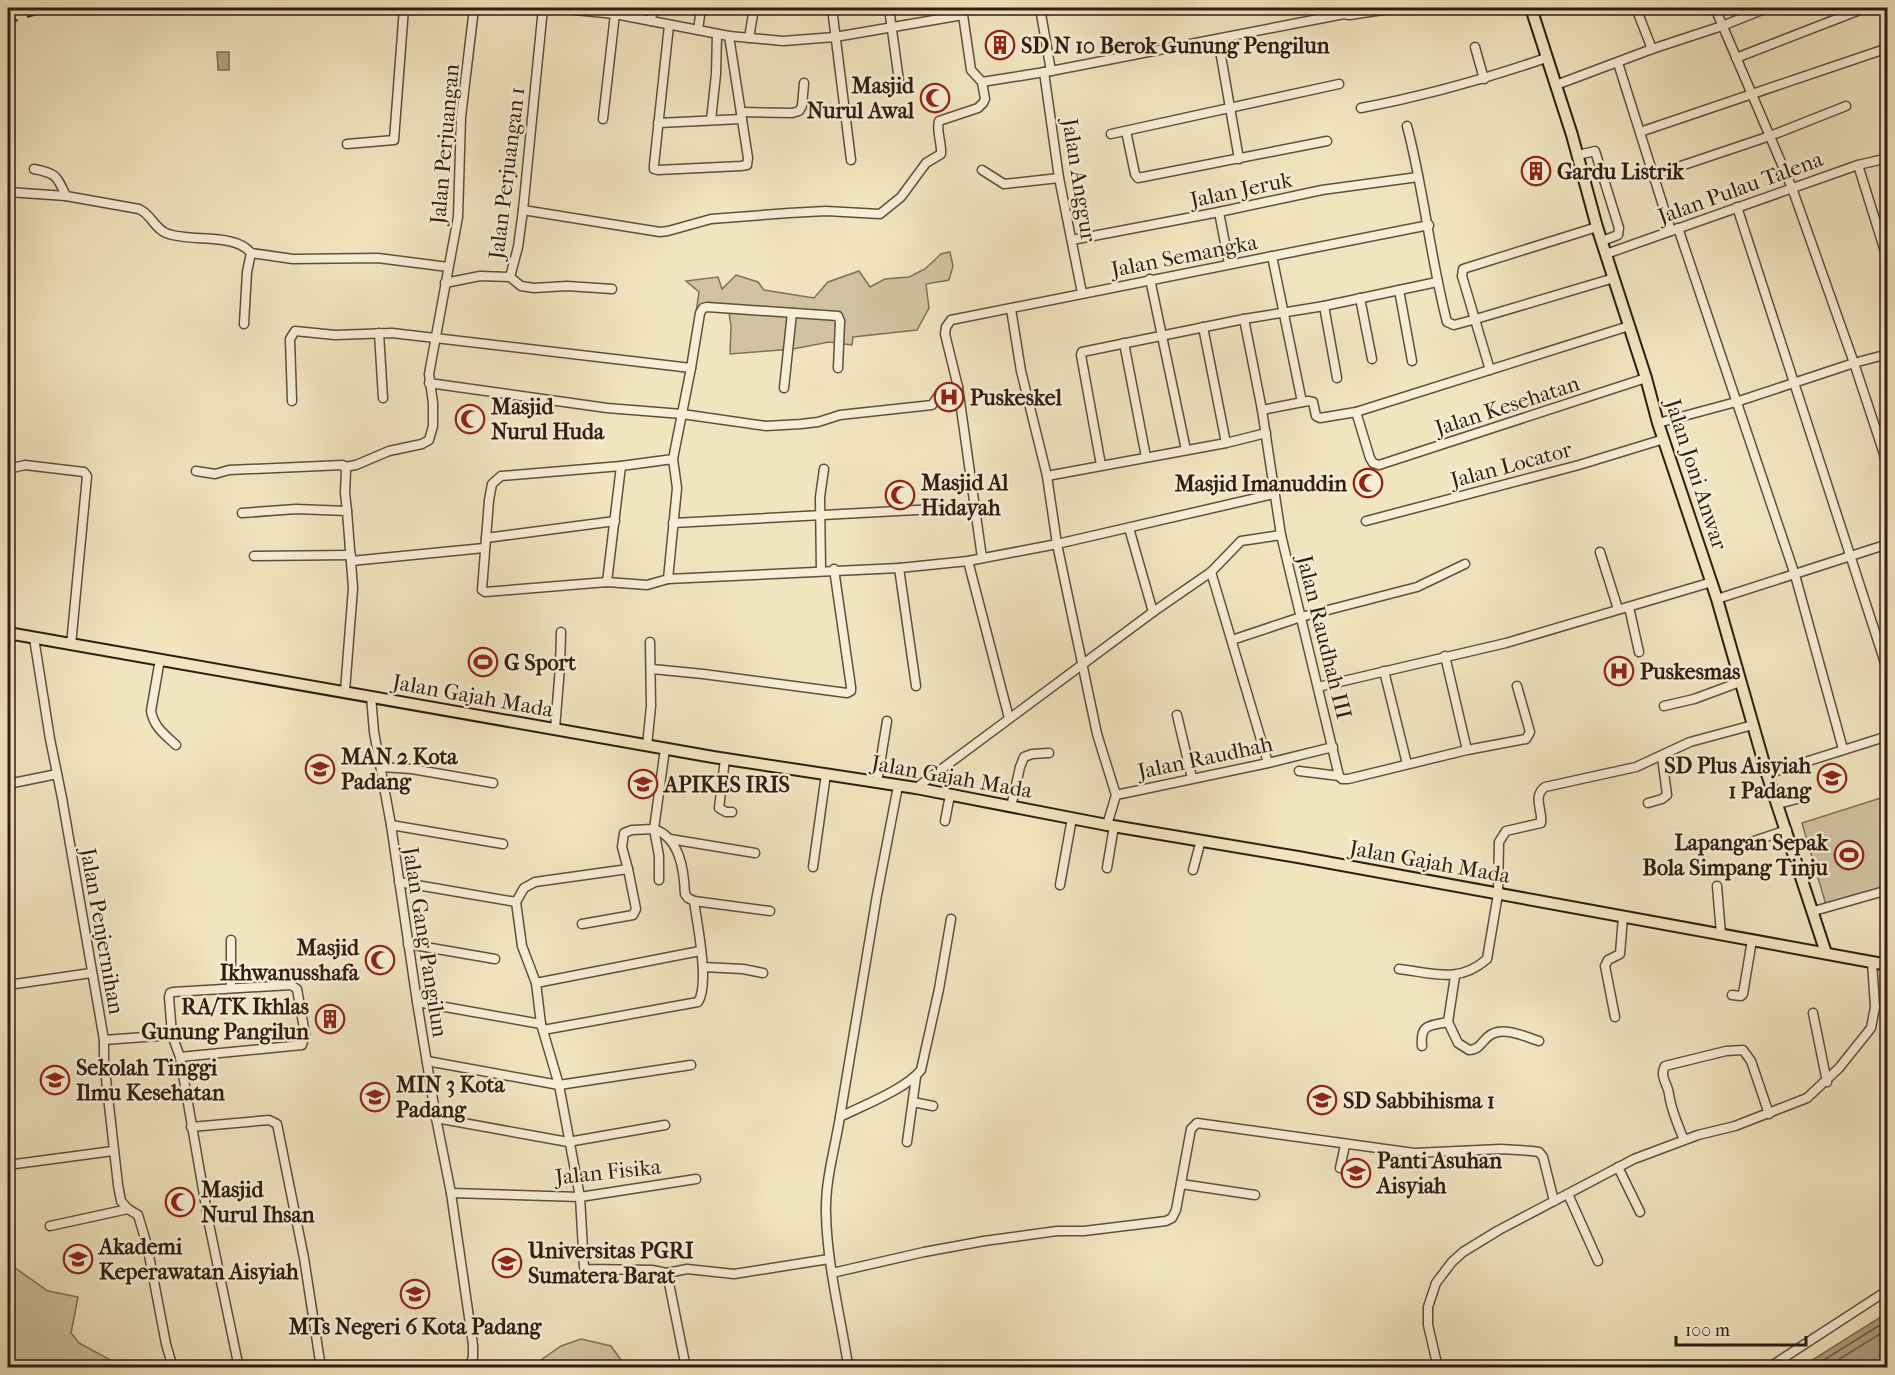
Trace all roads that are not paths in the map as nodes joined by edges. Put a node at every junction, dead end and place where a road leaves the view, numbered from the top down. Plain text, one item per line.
1 (404, 8) edge
2 (474, 8) edge
3 (543, 8) edge
4 (555, 8) edge
5 (653, 8) edge
6 (701, 8) edge
7 (754, 8) edge
8 (832, 8) edge
9 (889, 8) edge
10 (1041, 8) edge
11 (1397, 8) edge
12 (1531, 8) edge
13 (1636, 8) edge
14 (1715, 8) edge
15 (1767, 8) edge
16 (1865, 8) edge
17 (963, 11) edge
18 (615, 14) junction
19 (651, 21) junction
20 (669, 25) junction
21 (1722, 26) junction
22 (892, 28) junction
23 (698, 30) junction
24 (717, 34) junction
25 (729, 36) junction
26 (835, 37) junction
27 (749, 38) junction
28 (1218, 39) junction
29 (1474, 47) dead end
30 (1887, 48) edge
31 (1652, 49) junction
32 (1546, 58) junction
33 (1736, 58) junction
34 (1618, 63) junction
35 (1047, 71) junction
36 (1484, 79) junction
37 (899, 81) dead end
38 (804, 82) dead end
39 (982, 82) junction
40 (1340, 84) dead end
41 (1556, 85) junction
42 (1753, 94) junction
43 (1846, 106) dead end
44 (1361, 108) dead end
45 (1230, 109) junction
46 (742, 116) junction
47 (603, 119) dead end
48 (711, 120) junction
49 (658, 123) junction
50 (1407, 126) dead end
51 (1126, 131) junction
52 (1640, 132) junction
53 (1111, 134) dead end
54 (1770, 136) junction
55 (1327, 141) dead end
56 (347, 144) dead end
57 (1578, 155) junction
58 (1887, 158) edge
59 (1239, 159) junction
60 (851, 160) dead end
61 (1858, 165) junction
62 (34, 169) dead end
63 (982, 170) dead end
64 (1654, 175) junction
65 (1418, 177) junction
66 (1059, 178) junction
67 (1792, 188) junction
68 (8, 192) edge
69 (66, 196) junction
70 (1737, 207) junction
71 (523, 210) junction
72 (1219, 213) junction
73 (1429, 225) junction
74 (1598, 227) junction
75 (1675, 230) junction
76 (1072, 240) junction
77 (1602, 241) junction
78 (251, 253) junction
79 (1606, 254) junction
80 (1272, 256) junction
81 (1887, 261) edge
82 (1228, 264) junction
83 (448, 267) junction
84 (510, 277) junction
85 (1614, 278) junction
86 (1150, 279) junction
87 (1437, 282) junction
88 (445, 283) junction
89 (612, 289) dead end
90 (1399, 290) junction
91 (1082, 293) junction
92 (1360, 298) junction
93 (1324, 306) junction
94 (1011, 309) junction
95 (1284, 312) junction
96 (792, 313) junction
97 (1245, 319) junction
98 (1476, 320) junction
99 (244, 324) dead end
100 (1629, 326) junction
101 (1203, 327) junction
102 (379, 333) junction
103 (1161, 336) junction
104 (435, 338) junction
105 (1124, 343) junction
106 (1887, 354) edge
107 (1372, 359) dead end
108 (1412, 361) dead end
109 (1854, 363) junction
110 (691, 368) junction
111 (838, 368) dead end
112 (1490, 370) junction
113 (1337, 378) dead end
114 (1646, 378) junction
115 (1795, 383) junction
116 (429, 384) junction
117 (958, 387) junction
118 (784, 388) dead end
119 (383, 398) dead end
120 (292, 401) dead end
121 (1302, 402) junction
122 (1736, 402) junction
123 (1262, 410) junction
124 (1356, 412) junction
125 (682, 414) junction
126 (1658, 423) junction
127 (1266, 433) junction
128 (1664, 439) junction
129 (1226, 442) junction
130 (1186, 450) junction
131 (1146, 457) junction
132 (673, 459) junction
133 (1101, 465) junction
134 (621, 466) junction
135 (1887, 466) edge
136 (345, 467) junction
137 (8, 469) edge
138 (824, 469) dead end
139 (196, 471) dead end
140 (1047, 476) junction
141 (1274, 494) junction
142 (974, 507) junction
143 (347, 511) junction
144 (242, 513) dead end
145 (820, 516) junction
146 (615, 521) junction
147 (1366, 521) dead end
148 (673, 523) junction
149 (1129, 528) junction
150 (1281, 535) junction
151 (486, 538) junction
152 (1057, 544) junction
153 (1887, 544) edge
154 (484, 548) junction
155 (1600, 552) dead end
156 (1851, 555) junction
157 (255, 556) dead end
158 (351, 558) junction
159 (982, 558) junction
160 (968, 561) junction
161 (1465, 564) dead end
162 (900, 568) junction
163 (834, 569) junction
164 (821, 571) junction
165 (1211, 572) junction
166 (1795, 575) junction
167 (668, 579) junction
168 (607, 582) junction
169 (1712, 582) junction
170 (1717, 599) junction
171 (1629, 607) junction
172 (1618, 609) junction
173 (1153, 612) junction
174 (1301, 617) junction
175 (561, 632) dead end
176 (8, 633) edge
177 (34, 638) junction
178 (1232, 640) junction
179 (650, 642) dead end
180 (71, 645) junction
181 (1639, 652) dead end
182 (1445, 656) junction
183 (160, 659) junction
184 (1084, 664) junction
185 (651, 669) junction
186 (1384, 671) junction
187 (1887, 672) edge
188 (1740, 682) junction
189 (916, 686) dead end
190 (1517, 686) dead end
191 (1318, 687) junction
192 (345, 692) junction
193 (371, 696) junction
194 (1664, 706) dead end
195 (1177, 715) dead end
196 (1009, 718) junction
197 (887, 721) dead end
198 (1753, 725) junction
199 (555, 729) junction
200 (1887, 736) edge
201 (176, 745) dead end
202 (647, 746) junction
203 (1333, 747) junction
204 (665, 749) junction
205 (1843, 749) junction
206 (1467, 750) junction
207 (1049, 753) dead end
208 (1662, 757) junction
209 (725, 759) junction
210 (1268, 763) junction
211 (1407, 764) junction
212 (381, 767) junction
213 (1299, 771) dead end
214 (57, 774) junction
215 (826, 774) junction
216 (1767, 774) junction
217 (1340, 776) junction
218 (1191, 778) junction
219 (493, 783) dead end
220 (877, 783) junction
221 (8, 784) edge
222 (898, 786) junction
223 (916, 788) junction
224 (950, 795) junction
225 (1116, 795) junction
226 (1801, 798) dead end
227 (1647, 802) dead end
228 (1778, 804) junction
229 (1011, 807) junction
230 (732, 812) dead end
231 (1072, 818) junction
232 (945, 821) dead end
233 (391, 825) junction
234 (1111, 825) junction
235 (654, 829) junction
236 (1786, 830) junction
237 (670, 839) junction
238 (1201, 840) junction
239 (1751, 842) dead end
240 (503, 844) dead end
241 (755, 853) dead end
242 (813, 867) dead end
243 (1107, 868) dead end
244 (628, 869) junction
245 (1192, 870) dead end
246 (659, 880) dead end
247 (399, 882) junction
248 (1060, 885) dead end
249 (1717, 886) dead end
250 (1887, 890) edge
251 (1498, 894) junction
252 (694, 901) junction
253 (516, 902) junction
254 (770, 911) dead end
255 (1814, 911) junction
256 (1623, 917) junction
257 (951, 919) dead end
258 (582, 924) dead end
259 (1721, 934) junction
260 (231, 940) dead end
261 (1752, 940) junction
262 (408, 944) junction
263 (700, 951) junction
264 (1826, 953) junction
265 (495, 959) dead end
266 (1872, 962) junction
267 (1887, 965) edge
268 (703, 967) junction
269 (1399, 969) dead end
270 (91, 972) junction
271 (763, 973) dead end
272 (1455, 976) junction
273 (536, 983) junction
274 (8, 985) edge
275 (231, 988) junction
276 (1732, 995) dead end
277 (417, 1002) junction
278 (1814, 1012) dead end
279 (1615, 1017) dead end
280 (1448, 1022) junction
281 (542, 1027) junction
282 (172, 1035) junction
283 (104, 1040) junction
284 (1539, 1041) dead end
285 (1422, 1046) dead end
286 (180, 1057) junction
287 (427, 1061) junction
288 (691, 1065) dead end
289 (916, 1077) junction
290 (1827, 1082) junction
291 (559, 1085) junction
292 (913, 1102) junction
293 (933, 1106) dead end
294 (1769, 1114) junction
295 (840, 1117) junction
296 (436, 1118) junction
297 (665, 1125) dead end
298 (191, 1127) junction
299 (1684, 1140) junction
300 (568, 1142) junction
301 (907, 1142) dead end
302 (1345, 1145) junction
303 (113, 1151) junction
304 (8, 1165) edge
305 (1618, 1167) junction
306 (1340, 1168) dead end
307 (696, 1179) dead end
308 (1181, 1184) junction
309 (451, 1193) junction
310 (1568, 1194) junction
311 (1255, 1195) dead end
312 (580, 1197) junction
313 (1554, 1201) junction
314 (128, 1209) junction
315 (1640, 1212) dead end
316 (50, 1226) dead end
317 (829, 1259) junction
318 (1598, 1261) dead end
319 (667, 1273) junction
320 (832, 1273) junction
321 (1887, 1290) edge
322 (173, 1368) edge
323 (239, 1368) edge
324 (321, 1368) edge
325 (469, 1368) edge
326 (686, 1368) edge
327 (875, 1368) edge
328 (1438, 1368) edge
329 (1768, 1368) edge

1 - 56 street
2 - 83 street, Jalan Perjuangan
3 - 71 street, Jalan Perjuangan 1
4 - 18 street
5 - 19 street
6 - 23 street
7 - 27 street
8 - 26 street
9 - 22 street
10 - 35 street, Jalan Anggur
11 - 28 street
12 - 32 main road, Jalan Joni Anwar
13 - 31 street
14 - 21 street
15 - 21 street
16 - 33 street
17 - 22 street
17 - 39 street
18 - 19 street
18 - 47 street
19 - 20 street
20 - 23 street
20 - 49 street
21 - 31 street
21 - 33 street
22 - 26 street
22 - 37 street
23 - 24 street
24 - 25 street
24 - 48 street
25 - 27 street
25 - 46 street
26 - 27 street
26 - 60 street
28 - 35 street
28 - 45 street
29 - 36 street
30 - 42 street
31 - 34 street
32 - 36 street
32 - 41 main road, Jalan Joni Anwar
33 - 42 street
34 - 41 street
34 - 52 street
35 - 39 street
35 - 66 street, Jalan Anggur
36 - 44 street
38 - 46 street
39 - 71 street
40 - 45 street
41 - 57 main road, Jalan Joni Anwar
42 - 52 street
42 - 54 street
43 - 54 street
45 - 51 street
45 - 59 street
46 - 48 street
46 - 49 street
48 - 49 street
50 - 65 street
51 - 53 street
51 - 59 street
52 - 64 street
54 - 64 street
54 - 67 street
55 - 59 street
57 - 74 main road, Jalan Joni Anwar
57 - 77 street
58 - 61 street, Jalan Pulau Talena
61 - 67 street, Jalan Pulau Talena
61 - 81 street
62 - 69 street
63 - 66 street
64 - 75 street
65 - 72 street, Jalan Jeruk
65 - 73 street
66 - 76 street, Jalan Anggur
67 - 70 street, Jalan Pulau Talena
67 - 109 street
68 - 69 street
69 - 78 street
70 - 75 street, Jalan Pulau Talena
70 - 115 street
71 - 84 street, Jalan Perjuangan 1
72 - 76 street, Jalan Jeruk
72 - 82 street
73 - 80 street, Jalan Semangka
73 - 87 street
74 - 77 main road, Jalan Joni Anwar
74 - 98 street
75 - 79 street, Jalan Pulau Talena
75 - 122 street
76 - 91 street, Jalan Anggur
77 - 79 main road, Jalan Joni Anwar
78 - 83 street
78 - 99 street
79 - 85 main road, Jalan Joni Anwar
80 - 82 street, Jalan Semangka
80 - 95 street
82 - 86 street, Jalan Semangka
83 - 88 street, Jalan Perjuangan
84 - 88 street, Jalan Perjuangan 1
84 - 89 street
85 - 98 street
85 - 100 main road, Jalan Joni Anwar
86 - 91 street, Jalan Semangka
86 - 103 street
87 - 90 street
87 - 98 street
88 - 104 street, Jalan Perjuangan
90 - 92 street
90 - 108 street
91 - 94 street, Jalan Semangka
92 - 93 street
92 - 107 street
93 - 95 street
93 - 113 street
94 - 117 street, Jalan Semangka
94 - 140 street
95 - 97 street
95 - 121 street
96 - 110 street
96 - 111 street
96 - 118 street
97 - 101 street
97 - 123 street, Jalan Raudhah III
98 - 112 street
100 - 112 street
100 - 114 main road, Jalan Joni Anwar
101 - 103 street
101 - 129 street
102 - 104 street
102 - 119 street
102 - 120 street
103 - 105 street
103 - 130 street
104 - 110 street
104 - 116 street, Jalan Perjuangan
105 - 131 street
105 - 133 street
106 - 109 street
109 - 115 street
109 - 135 street
110 - 125 street
112 - 124 street
114 - 124 street, Jalan Kesehatan
114 - 126 main road, Jalan Joni Anwar
115 - 122 street
115 - 156 street
116 - 125 street
116 - 136 street, Jalan Perjuangan
117 - 125 street
117 - 142 street
121 - 123 street
121 - 124 street
122 - 126 street
122 - 166 street
123 - 127 street, Jalan Raudhah III
125 - 132 street
126 - 128 main road, Jalan Joni Anwar
127 - 129 street
127 - 141 street, Jalan Raudhah III
128 - 147 street, Jalan Locator
128 - 169 main road, Jalan Joni Anwar
129 - 130 street
130 - 131 street
131 - 133 street
132 - 134 street
132 - 148 street
133 - 140 street
134 - 146 street
134 - 151 street
136 - 139 street
136 - 143 street
137 - 180 street
138 - 145 street
140 - 152 street
141 - 149 street
141 - 150 street, Jalan Raudhah III
142 - 145 street
142 - 159 street
143 - 144 street
143 - 158 street
145 - 148 street
145 - 164 street
146 - 151 street
146 - 168 street
148 - 167 street
149 - 152 street
149 - 173 street
150 - 165 street
150 - 174 street, Jalan Raudhah III
151 - 154 street
152 - 159 street
152 - 184 street
153 - 156 street
154 - 158 street
154 - 168 street
155 - 172 street
156 - 166 street
156 - 187 street
157 - 158 street
158 - 192 street
159 - 160 street
160 - 162 street
160 - 196 street
161 - 174 street
162 - 163 street
162 - 189 street
163 - 164 street
163 - 185 street
164 - 167 street
165 - 173 street
165 - 178 street
166 - 170 street
166 - 205 street
167 - 168 street
169 - 170 main road, Jalan Joni Anwar
169 - 171 street
170 - 188 main road, Jalan Joni Anwar
171 - 172 street
171 - 181 street
172 - 182 street
173 - 184 street
174 - 178 street
174 - 191 street, Jalan Raudhah III
175 - 199 street
176 - 177 main road, Jalan Gajah Mada
177 - 180 main road, Jalan Gajah Mada
177 - 214 street, Jalan Penjernihan
178 - 210 street
179 - 185 street
180 - 183 main road, Jalan Gajah Mada
182 - 186 street
182 - 206 street
183 - 192 main road, Jalan Gajah Mada
183 - 201 street
184 - 196 street
184 - 225 street
185 - 202 street
186 - 191 street
186 - 211 street
188 - 194 street
188 - 198 main road, Jalan Joni Anwar
190 - 206 street
191 - 203 street, Jalan Raudhah III
192 - 193 main road, Jalan Gajah Mada
193 - 199 main road, Jalan Gajah Mada
193 - 212 street, Jalan Gang Pangilun
195 - 218 street
196 - 223 street
197 - 220 street
198 - 208 street
198 - 216 main road, Jalan Joni Anwar
199 - 202 main road, Jalan Gajah Mada
200 - 205 street
202 - 204 main road, Jalan Gajah Mada
203 - 210 street, Jalan Raudhah
203 - 217 street, Jalan Raudhah III
204 - 209 main road, Jalan Gajah Mada
204 - 235 street
205 - 216 street
206 - 211 street
207 - 229 street
208 - 227 street
208 - 251 street
209 - 215 main road, Jalan Gajah Mada
209 - 230 street
210 - 218 street, Jalan Raudhah
211 - 217 street
212 - 219 street
212 - 233 street, Jalan Gang Pangilun
213 - 217 street
214 - 221 street
214 - 270 street, Jalan Penjernihan
215 - 220 main road, Jalan Gajah Mada
215 - 242 street
216 - 228 main road, Jalan Joni Anwar
218 - 225 street, Jalan Raudhah
220 - 222 main road, Jalan Gajah Mada
222 - 223 main road, Jalan Gajah Mada
222 - 295 street
223 - 224 main road, Jalan Gajah Mada
224 - 229 main road, Jalan Gajah Mada
224 - 232 street
225 - 234 street, Jalan Raudhah
226 - 228 street
228 - 236 main road, Jalan Joni Anwar
229 - 231 main road, Jalan Gajah Mada
231 - 234 main road, Jalan Gajah Mada
231 - 248 street
233 - 240 street
233 - 247 street, Jalan Gang Pangilun
234 - 238 main road, Jalan Gajah Mada
234 - 243 street, Jalan Raudhah
235 - 237 street
235 - 244 street
235 - 246 street
236 - 239 street
236 - 255 main road, Jalan Joni Anwar
237 - 241 street
237 - 252 street
238 - 245 street
238 - 251 main road, Jalan Gajah Mada
244 - 253 street
244 - 258 street
247 - 253 street
247 - 262 street, Jalan Gang Pangilun
249 - 259 street
250 - 255 street
251 - 256 main road, Jalan Gajah Mada
251 - 272 street
252 - 254 street
252 - 263 street
253 - 273 street
255 - 264 main road, Jalan Joni Anwar
256 - 259 main road, Jalan Gajah Mada
256 - 279 street
257 - 289 street
259 - 261 main road, Jalan Gajah Mada
260 - 275 street
261 - 264 main road, Jalan Gajah Mada
261 - 276 street
262 - 265 street
262 - 277 street, Jalan Gang Pangilun
263 - 268 street
263 - 273 street
264 - 266 main road, Jalan Gajah Mada
266 - 267 main road, Jalan Gajah Mada
266 - 290 street
268 - 271 street
268 - 281 street
269 - 272 street
270 - 274 street
270 - 283 street, Jalan Penjernihan
272 - 280 street
273 - 281 street
275 - 282 street
275 - 286 street
277 - 281 street
277 - 287 street, Jalan Gang Pangilun
278 - 290 street
280 - 284 street
280 - 285 street
281 - 291 street
282 - 283 street, Jalan Penjernihan
282 - 286 street
283 - 303 street
286 - 298 street
287 - 291 street
287 - 296 street, Jalan Gang Pangilun
288 - 291 street
289 - 292 street
289 - 295 street
290 - 294 street
291 - 300 street
292 - 293 street
292 - 301 street
294 - 299 street
294 - 299 street
295 - 317 street
296 - 300 street
296 - 309 street, Jalan Gang Pangilun
297 - 300 street
298 - 323 street
298 - 324 street
299 - 305 street
300 - 312 street
302 - 306 street
302 - 308 street
302 - 313 street
303 - 304 street
303 - 314 street
305 - 310 street
305 - 315 street
307 - 312 street, Jalan Fisika
308 - 311 street
308 - 320 street
309 - 312 street, Jalan Fisika
309 - 325 street, Jalan Gang Pangilun
310 - 313 street
310 - 318 street
312 - 319 street
313 - 328 street
314 - 316 street
314 - 322 street
317 - 319 street
317 - 320 street
319 - 326 street
320 - 327 street
321 - 329 street

